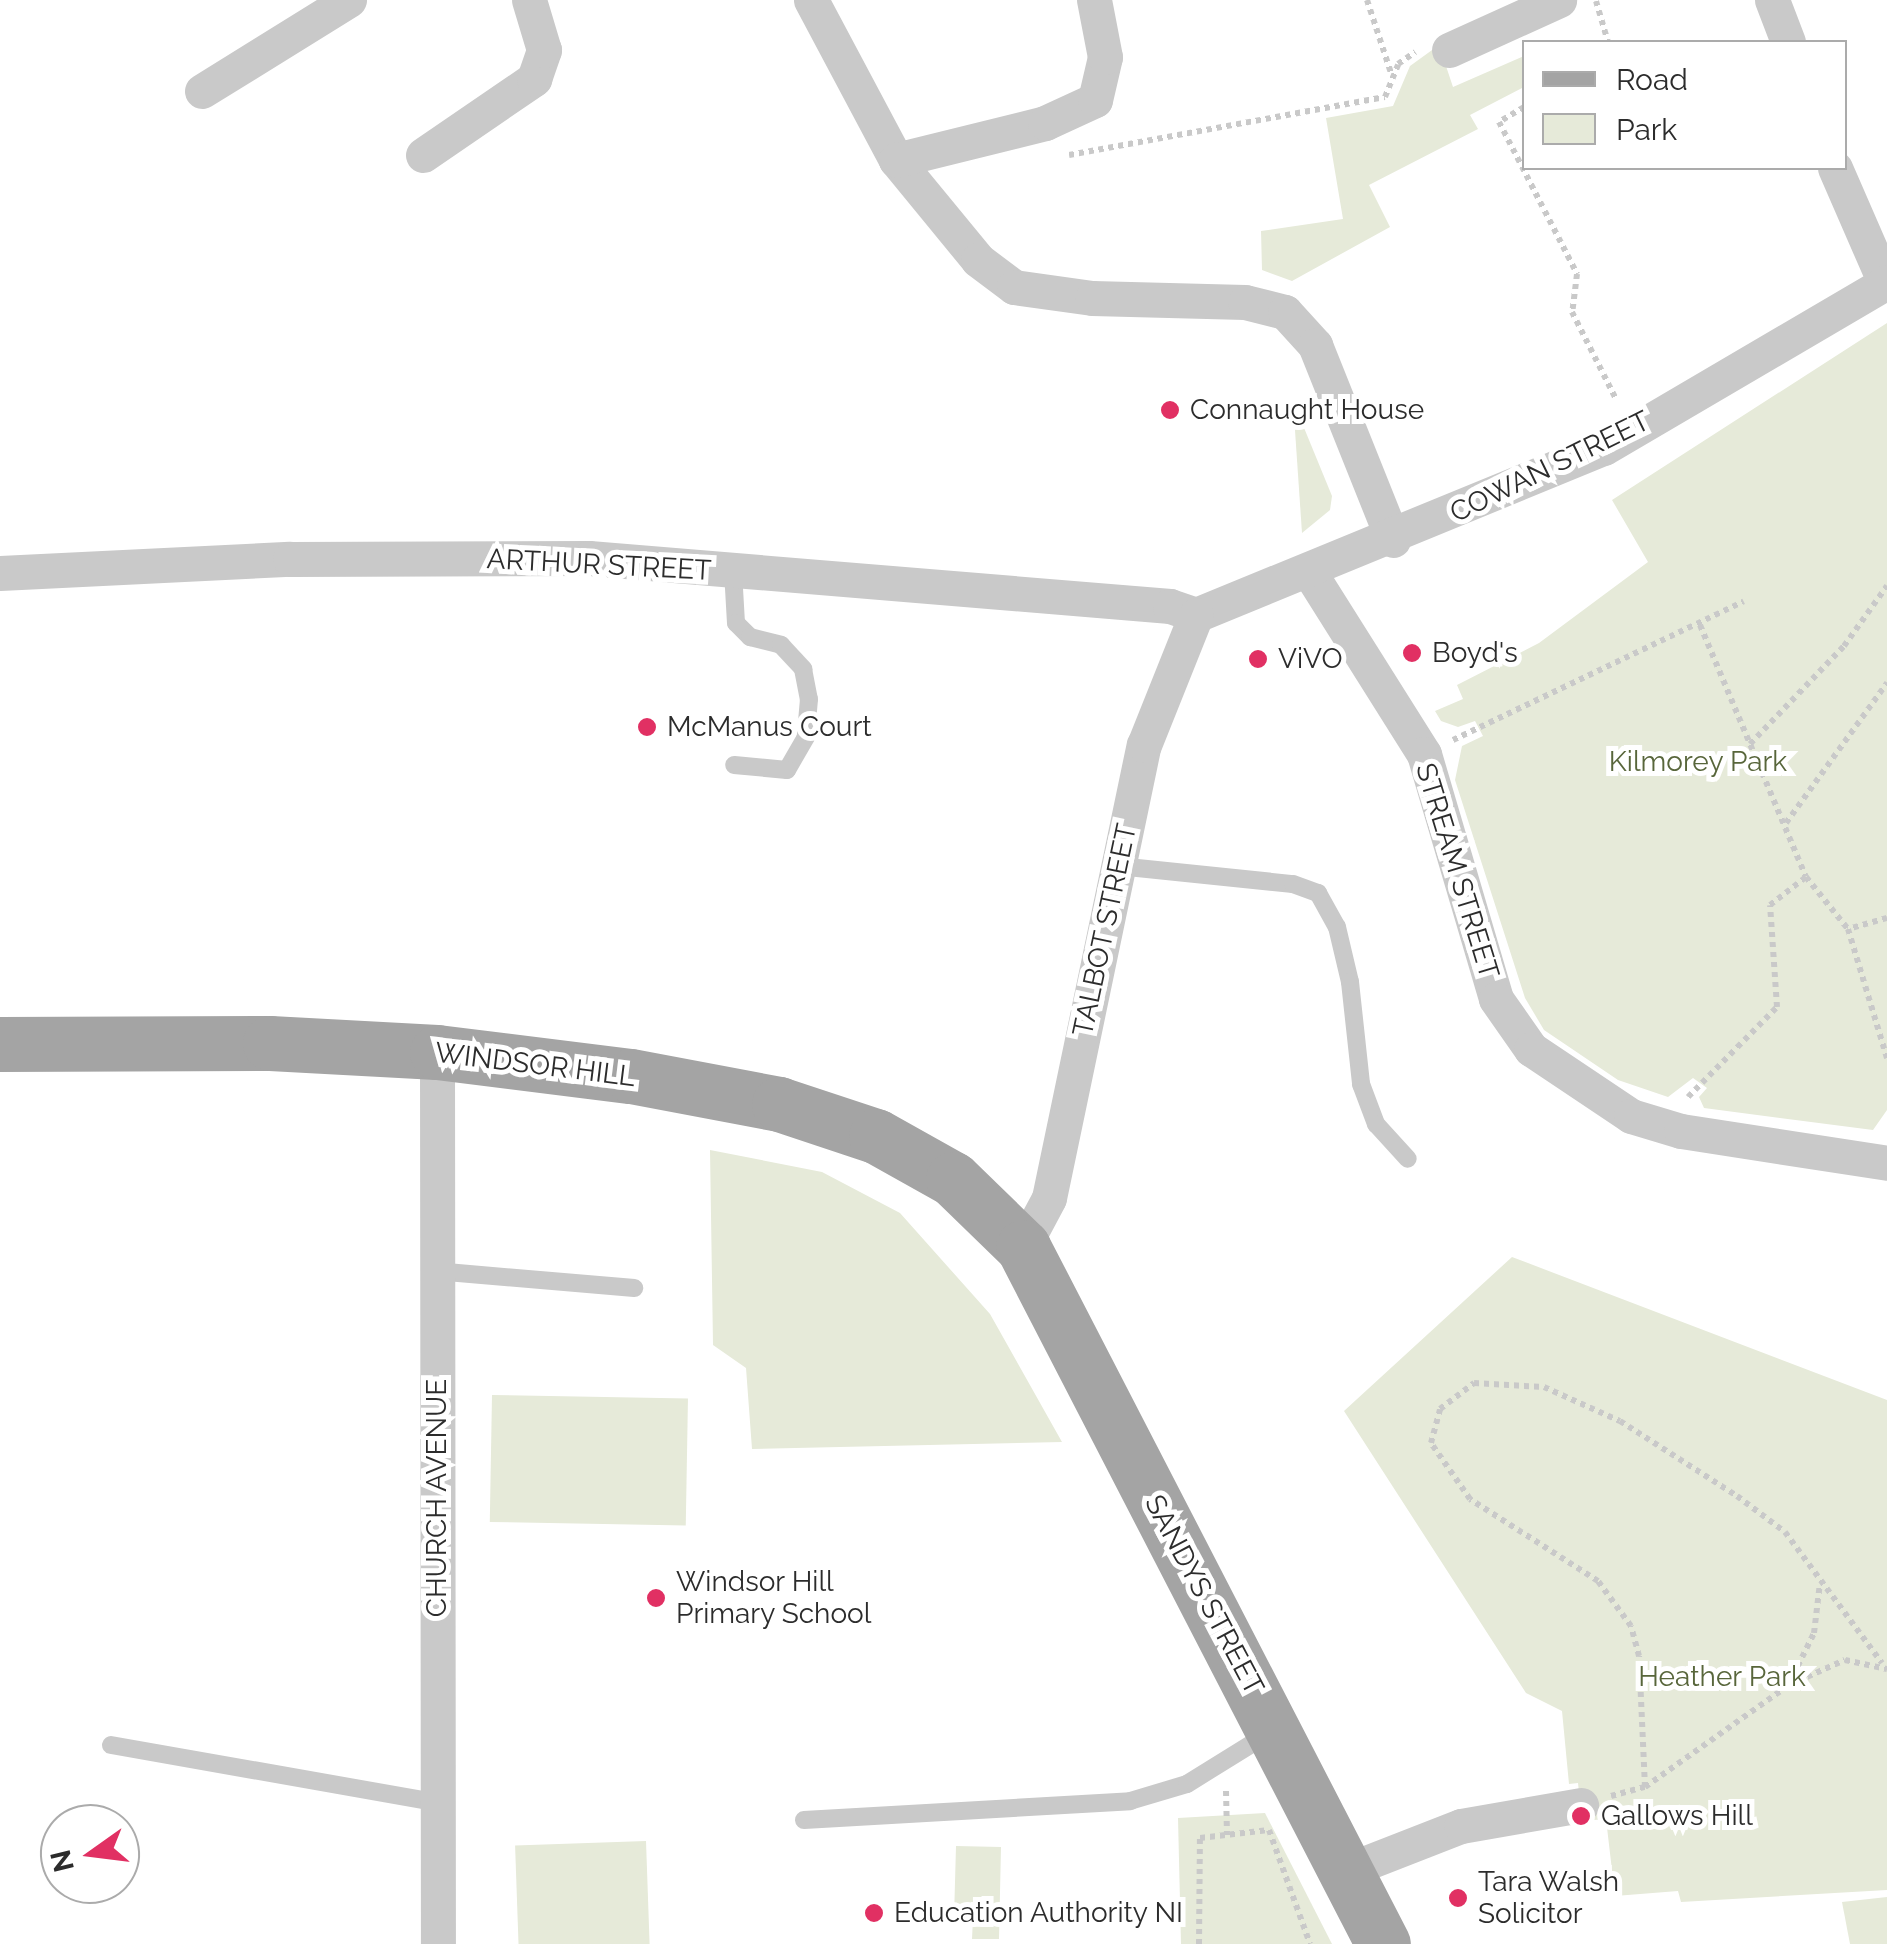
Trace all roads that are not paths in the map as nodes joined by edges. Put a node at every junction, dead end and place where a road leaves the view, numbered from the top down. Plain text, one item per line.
1 (349, 0) edge
2 (529, 0) edge
3 (811, 0) edge
4 (1094, 0) edge
5 (1559, 0) edge
6 (1772, 0) edge
7 (1787, 40) edge
8 (1436, 48) road end
9 (202, 91) dead end
10 (423, 156) dead end
11 (896, 160) junction
12 (1837, 170) edge
13 (1886, 282) edge
14 (1393, 540) junction
15 (733, 572) junction
16 (0, 573) edge
17 (1310, 573) junction
18 (1196, 615) junction
19 (734, 765) dead end
20 (1118, 866) junction
21 (0, 1044) edge
22 (438, 1052) junction
23 (1408, 1158) dead end
24 (1887, 1163) edge
25 (1024, 1247) junction
26 (435, 1272) junction
27 (634, 1288) dead end
28 (1274, 1728) junction
29 (110, 1745) dead end
30 (435, 1802) junction
31 (1581, 1805) road end
32 (804, 1820) dead end
33 (1348, 1870) junction
34 (438, 1944) edge
35 (1383, 1944) edge

1 - 9 street
2 - 10 street
3 - 11 street
4 - 11 street
5 - 8 street
6 - 7 street
11 - 14 street
12 - 13 street
13 - 14 street, COWAN STREET
14 - 17 street, COWAN STREET
15 - 16 street, ARTHUR STREET
15 - 18 street, ARTHUR STREET
15 - 19 lane
17 - 18 street, COWAN STREET
17 - 24 street, STREAM STREET
18 - 20 street, TALBOT STREET
20 - 23 lane
20 - 25 street, TALBOT STREET
21 - 22 main road, WINDSOR HILL
22 - 25 main road, WINDSOR HILL
22 - 26 street, CHURCH AVENUE
25 - 28 main road, SANDYS STREET
26 - 27 lane
26 - 30 street, CHURCH AVENUE
28 - 32 lane
28 - 33 main road, SANDYS STREET
29 - 30 lane
30 - 34 street, CHURCH AVENUE
31 - 33 street
33 - 35 main road, SANDYS STREET

